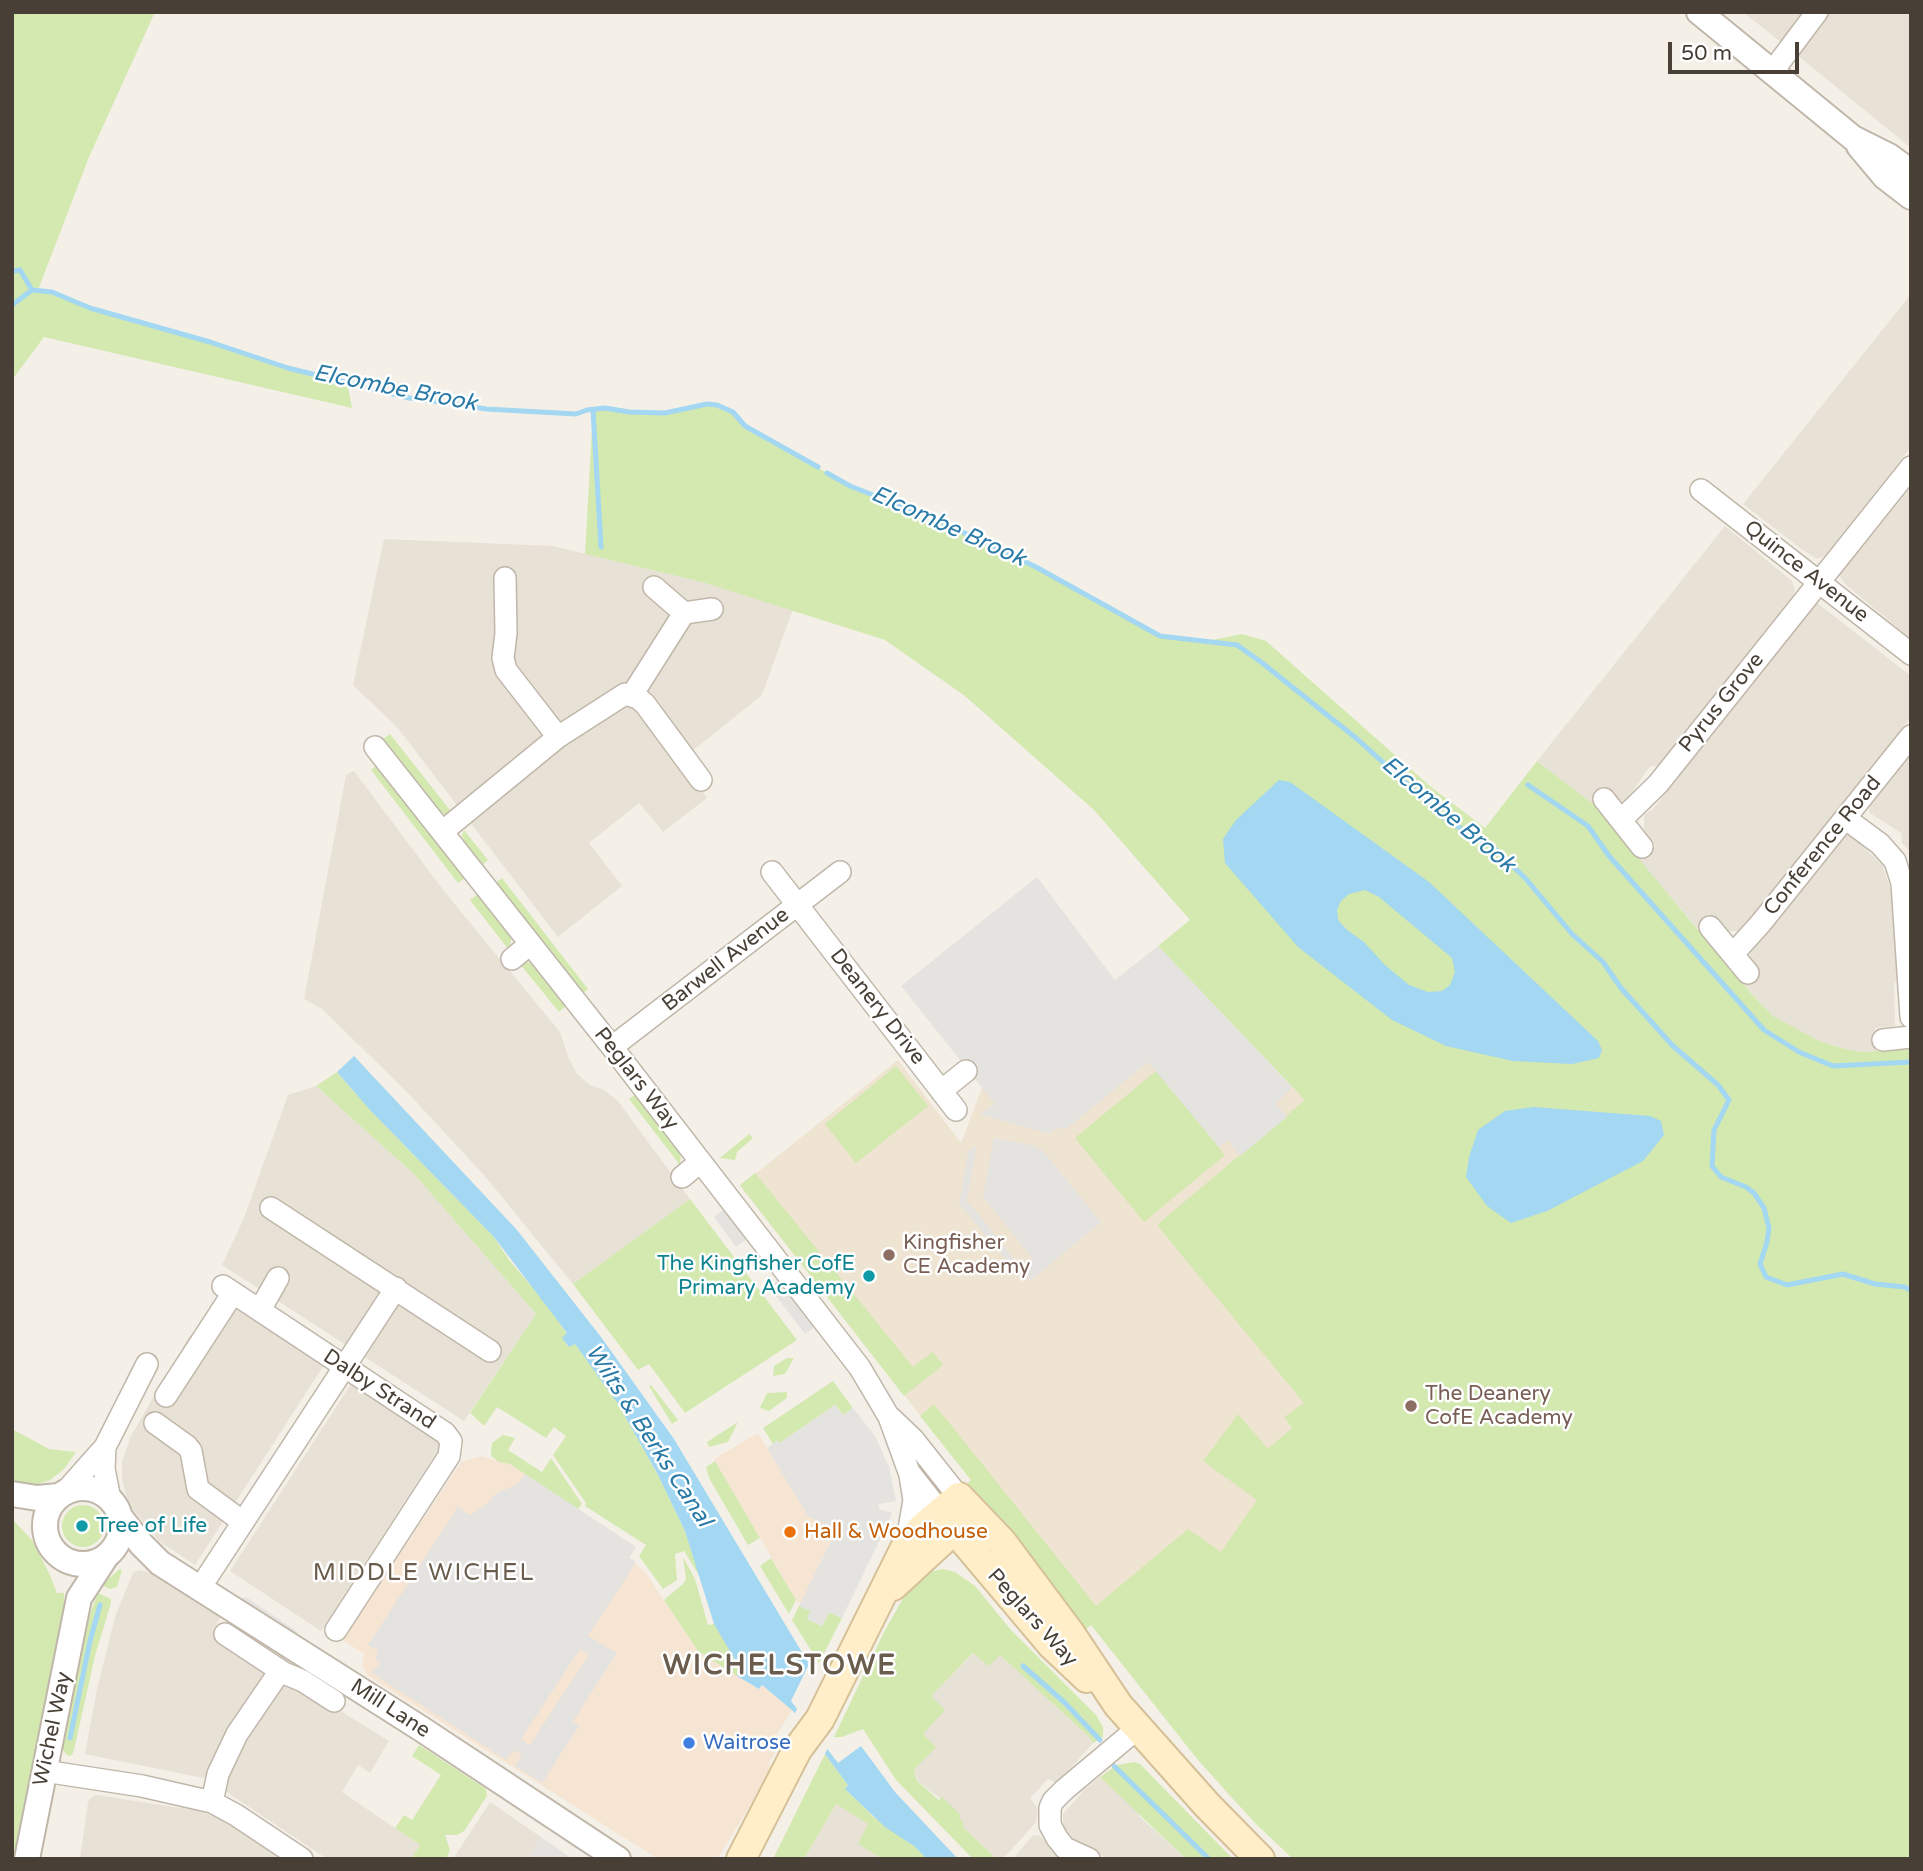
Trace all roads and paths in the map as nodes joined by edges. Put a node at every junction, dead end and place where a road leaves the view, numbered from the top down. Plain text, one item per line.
1 (1699, 12) edge
2 (1818, 12) edge
3 (1772, 72) junction
4 (1853, 138) junction
5 (1911, 172) edge
6 (1911, 197) edge
7 (1911, 467) edge
8 (1701, 490) dead end
9 (505, 578) dead end
10 (1819, 582) junction
11 (654, 587) dead end
12 (712, 610) dead end
13 (684, 613) junction
14 (1911, 654) edge
15 (632, 695) junction
16 (1911, 736) edge
17 (558, 737) junction
18 (375, 747) dead end
19 (701, 780) dead end
20 (1604, 799) dead end
21 (1845, 818) junction
22 (1621, 820) junction
23 (442, 832) junction
24 (1642, 847) dead end
25 (772, 872) dead end
26 (839, 872) dead end
27 (797, 905) junction
28 (1710, 927) dead end
29 (530, 944) junction
30 (1733, 954) junction
31 (512, 959) dead end
32 (1748, 973) dead end
33 (1911, 1017) edge
34 (1911, 1037) edge
35 (1883, 1040) dead end
36 (612, 1047) junction
37 (966, 1071) dead end
38 (941, 1091) junction
39 (956, 1110) dead end
40 (701, 1162) junction
41 (682, 1177) dead end
42 (271, 1208) dead end
43 (278, 1279) dead end
44 (396, 1288) junction
45 (260, 1310) junction
46 (490, 1351) dead end
47 (147, 1364) dead end
48 (345, 1368) junction
49 (166, 1396) dead end
50 (889, 1417) junction
51 (155, 1423) dead end
52 (105, 1447) junction
53 (909, 1472) junction
54 (12, 1494) edge
55 (62, 1494) junction
56 (12, 1500) edge
57 (115, 1508) junction
58 (957, 1513) junction
59 (243, 1522) junction
60 (45, 1533) junction
61 (906, 1546) junction
62 (61, 1557) junction
63 (106, 1557) junction
64 (160, 1563) junction
65 (200, 1588) junction
66 (883, 1594) junction
67 (79, 1598) junction
68 (336, 1630) dead end
69 (225, 1634) dead end
70 (281, 1671) junction
71 (334, 1701) dead end
72 (1138, 1728) junction
73 (813, 1736) junction
74 (44, 1771) junction
75 (212, 1802) junction
76 (27, 1859) edge
77 (302, 1859) edge
78 (618, 1859) edge
79 (741, 1859) edge
80 (757, 1859) edge
81 (1089, 1859) edge
82 (1260, 1859) edge

1 - 3 street
2 - 3 street
3 - 4 street
4 - 5 street
4 - 6 street
7 - 10 street, Pyrus Grove
8 - 10 street, Quince Avenue
9 - 17 street
10 - 14 street, Quince Avenue
10 - 22 street, Pyrus Grove
11 - 13 street
12 - 13 street
13 - 15 street
15 - 17 street
15 - 19 street
16 - 21 street, Conference Road
17 - 23 street
18 - 23 street, Peglars Way
20 - 22 street
21 - 30 street, Conference Road
21 - 33 street
22 - 24 street
23 - 29 street, Peglars Way
25 - 27 street, Deanery Drive
26 - 27 street, Barwell Avenue
27 - 36 street, Barwell Avenue
27 - 38 street, Deanery Drive
28 - 30 street
29 - 31 street
29 - 36 street, Peglars Way
30 - 32 street
34 - 35 street
36 - 40 street, Peglars Way
37 - 38 street
38 - 39 street, Deanery Drive
40 - 41 street
40 - 50 street, Peglars Way
42 - 44 street
43 - 45 street
44 - 46 street
44 - 48 street
45 - 48 street, Dalby Strand
45 - 49 street, Dalby Strand
47 - 52 street
48 - 59 street
48 - 68 street, Dalby Strand
50 - 53 street, Peglars Way
50 - 58 street, Peglars Way
51 - 59 street
52 - 55 street
52 - 57 street
53 - 58 street, Peglars Way
53 - 61 street
54 - 55 street
55 - 57 street
55 - 60 street
56 - 60 street
57 - 63 street
57 - 64 street, Mill Lane
58 - 61 main road
58 - 66 main road
58 - 72 main road, Peglars Way
59 - 65 street
60 - 62 street
61 - 66 main road
62 - 63 street, Mill Lane
62 - 67 street
63 - 64 street, Mill Lane
63 - 67 street, Wichel Way
64 - 65 street, Mill Lane
65 - 78 street, Mill Lane
66 - 73 main road
67 - 74 street, Wichel Way
69 - 70 street
70 - 71 street
70 - 75 street
72 - 81 street
72 - 82 main road, Peglars Way
73 - 79 main road
73 - 80 main road
74 - 75 street
74 - 76 street, Wichel Way
75 - 77 street

